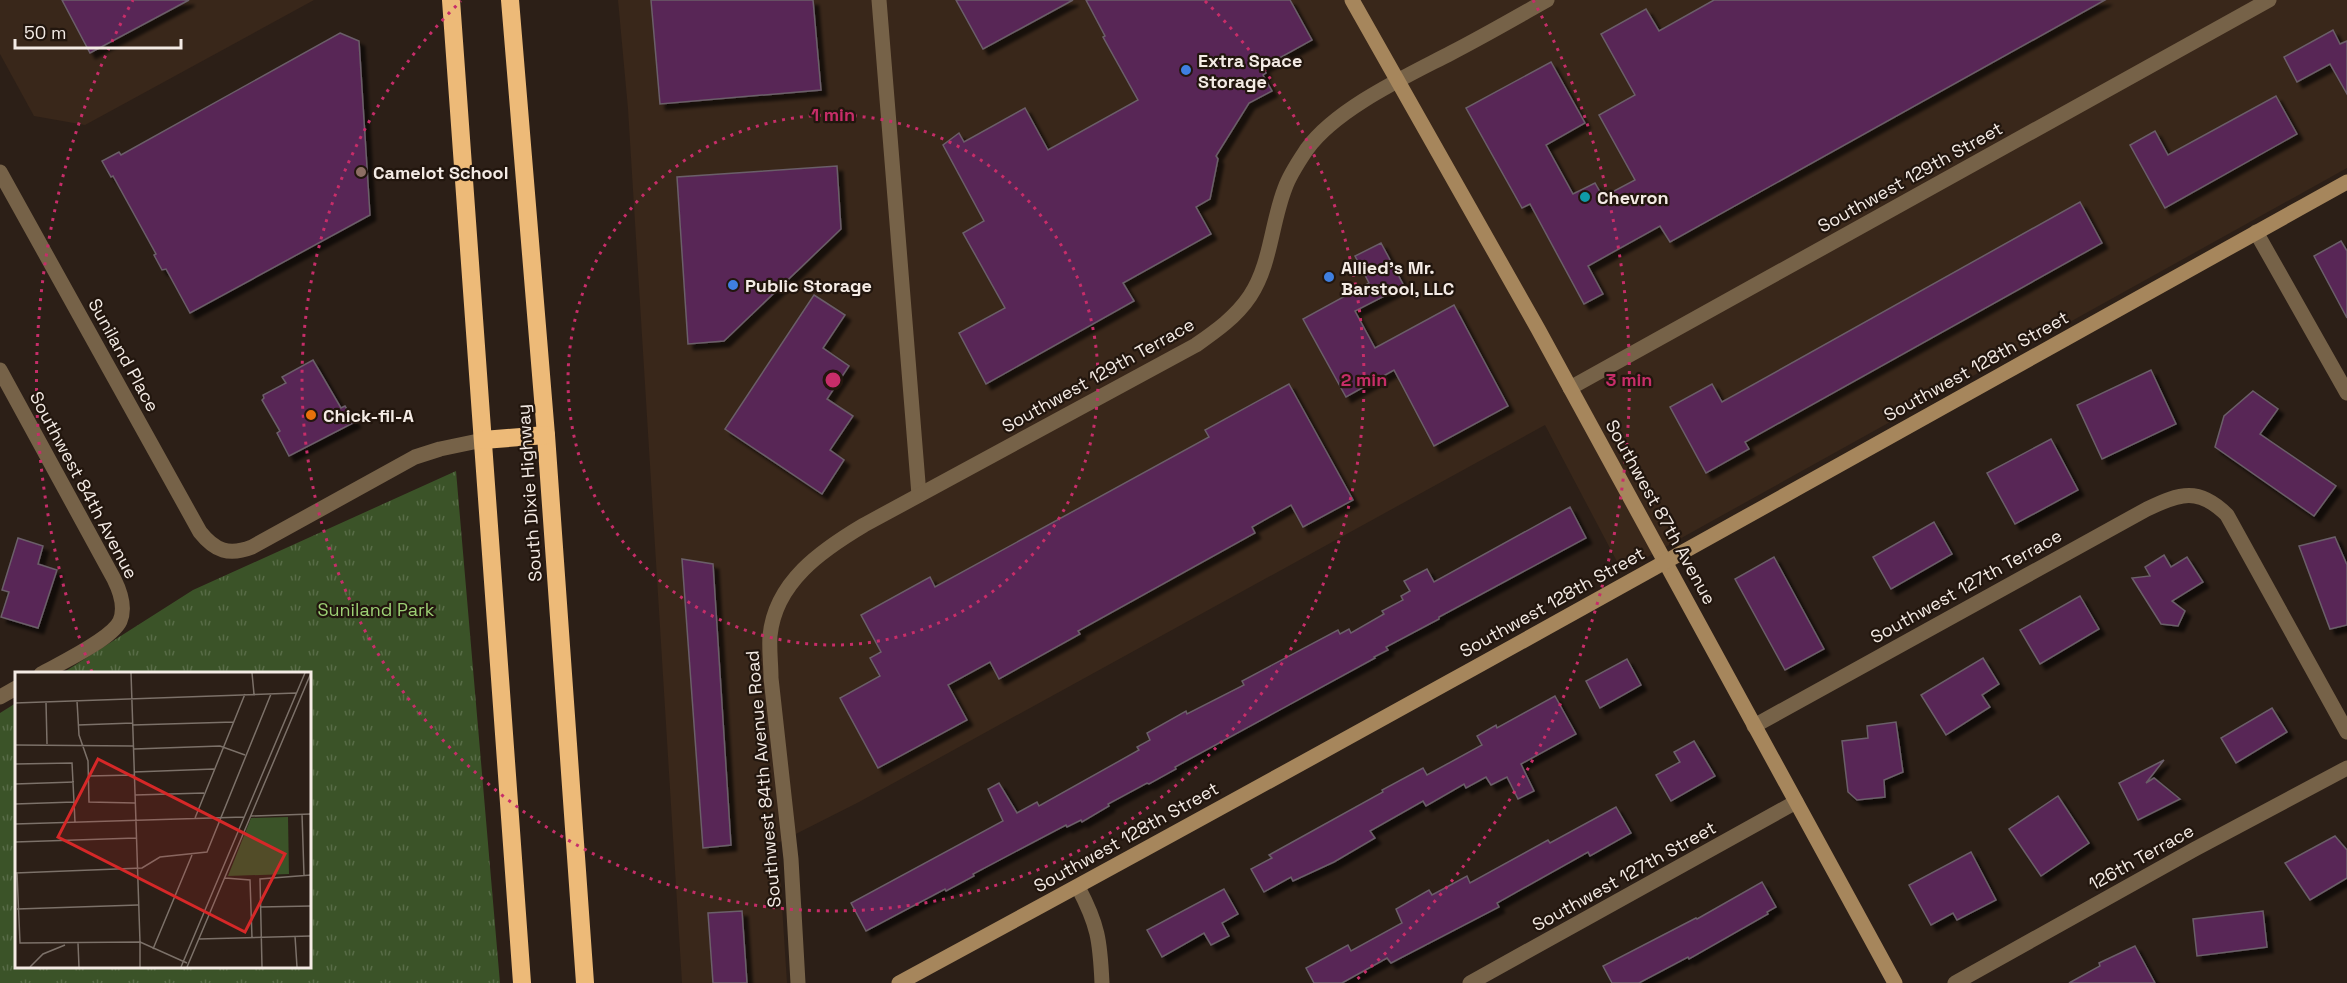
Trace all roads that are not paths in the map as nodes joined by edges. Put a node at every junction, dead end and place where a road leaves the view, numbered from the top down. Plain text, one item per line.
1 (451, 0) edge
2 (510, 0) edge
3 (879, 0) edge
4 (1352, 0) edge
5 (1547, 0) edge
6 (2269, 0) edge
7 (1398, 82) junction
8 (0, 172) edge
9 (2347, 182) edge
10 (2256, 232) junction
11 (0, 370) edge
12 (1570, 388) junction
13 (2347, 393) edge
14 (546, 435) junction
15 (483, 440) junction
16 (919, 495) junction
17 (1666, 562) junction
18 (795, 578) joint
19 (44, 672) edge
20 (15, 689) edge
21 (0, 697) edge
22 (1754, 726) junction
23 (2347, 732) edge
24 (2347, 768) edge
25 (1796, 802) junction
26 (1078, 887) junction
27 (522, 983) edge
28 (585, 983) edge
29 (798, 983) edge
30 (899, 983) edge
31 (1102, 983) edge
32 (1470, 983) edge
33 (1895, 983) edge
34 (1955, 983) edge

1 - 15 highway
2 - 14 highway, South Dixie Highway
3 - 16 street
4 - 7 street, Southwest 87th Avenue
5 - 7 street, Southwest 129th Terrace
6 - 12 street, Southwest 129th Street
7 - 12 street, Southwest 87th Avenue
7 - 16 street, Southwest 129th Terrace
8 - 15 street, Suniland Place
9 - 10 street, Southwest 128th Street
10 - 13 street
10 - 17 street, Southwest 128th Street
11 - 19 street, Southwest 84th Avenue
12 - 17 street, Southwest 87th Avenue
14 - 15 highway
14 - 28 highway, South Dixie Highway
15 - 27 highway
16 - 18 street, Southwest 129th Terrace
17 - 22 street, Southwest 87th Avenue
17 - 26 street, Southwest 128th Street
18 - 29 street, Southwest 84th Avenue Road
20 - 21 street
22 - 23 street, Southwest 127th Terrace
22 - 25 street, Southwest 87th Avenue
24 - 34 street, 126th Terrace
25 - 32 street, Southwest 127th Street
25 - 33 street, Southwest 87th Avenue
26 - 30 street, Southwest 128th Street
26 - 31 street

